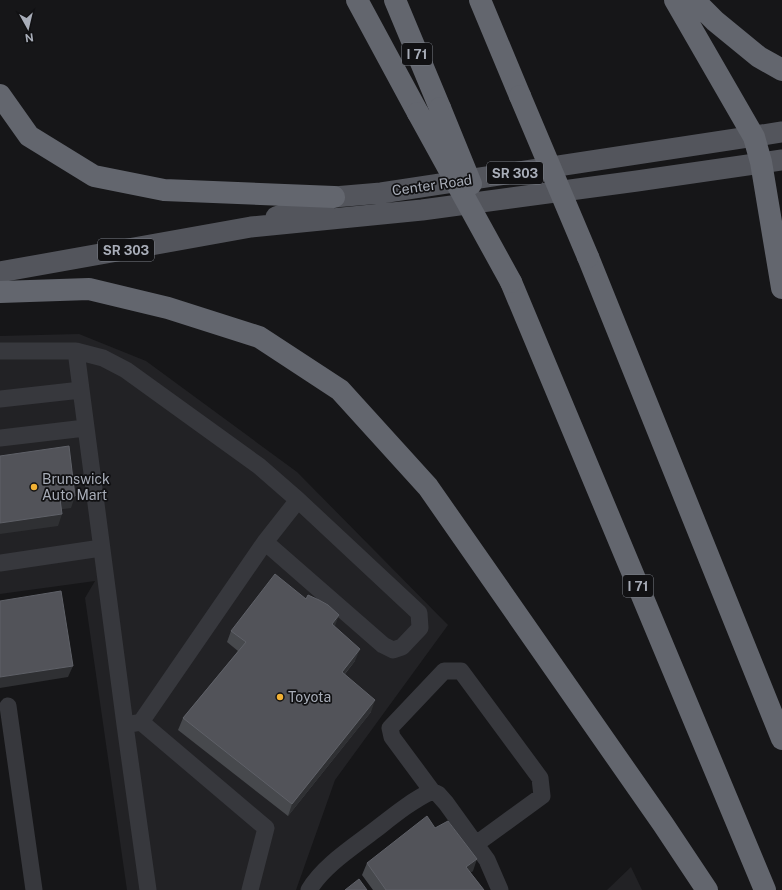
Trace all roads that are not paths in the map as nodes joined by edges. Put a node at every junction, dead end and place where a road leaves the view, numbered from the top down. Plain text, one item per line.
1 (357, 0) edge
2 (395, 0) edge
3 (480, 0) edge
4 (675, 0) edge
5 (694, 0) edge
6 (782, 70) edge
7 (0, 95) edge
8 (782, 132) edge
9 (754, 137) junction
10 (772, 161) edge
11 (334, 197) junction
12 (251, 228) junction
13 (0, 272) edge
14 (512, 282) junction
15 (782, 288) edge
16 (0, 292) edge
17 (0, 351) edge
18 (76, 351) junction
19 (81, 390) junction
20 (0, 400) edge
21 (85, 428) junction
22 (0, 438) edge
23 (298, 500) junction
24 (264, 542) junction
25 (101, 548) junction
26 (0, 563) edge
27 (8, 706) dead end
28 (133, 724) junction
29 (782, 738) edge
30 (432, 791) junction
31 (476, 844) junction
32 (34, 890) edge
33 (148, 890) edge
34 (250, 890) edge
35 (309, 890) edge
36 (500, 890) edge
37 (708, 890) edge
38 (765, 890) edge

1 - 14 highway, bridge
2 - 14 highway, I 71, bridge
3 - 29 highway, bridge
4 - 9 highway
5 - 6 highway
7 - 11 highway
8 - 9 main road, Center Road / SR 303
9 - 10 highway
9 - 11 main road, Center Road / SR 303
10 - 12 main road, Center Road / SR 303
10 - 15 highway
11 - 12 main road, Center Road / SR 303
12 - 13 main road, Center Road / SR 303
14 - 38 highway, I 71
16 - 37 highway
17 - 18 lane
18 - 19 lane
18 - 23 lane
19 - 20 lane
19 - 21 lane
21 - 22 lane
21 - 25 lane
23 - 24 lane
23 - 24 lane
24 - 28 lane
25 - 26 lane
25 - 28 lane
27 - 32 lane
28 - 33 lane
28 - 34 lane
30 - 31 lane
30 - 31 lane
30 - 35 lane
31 - 36 lane

